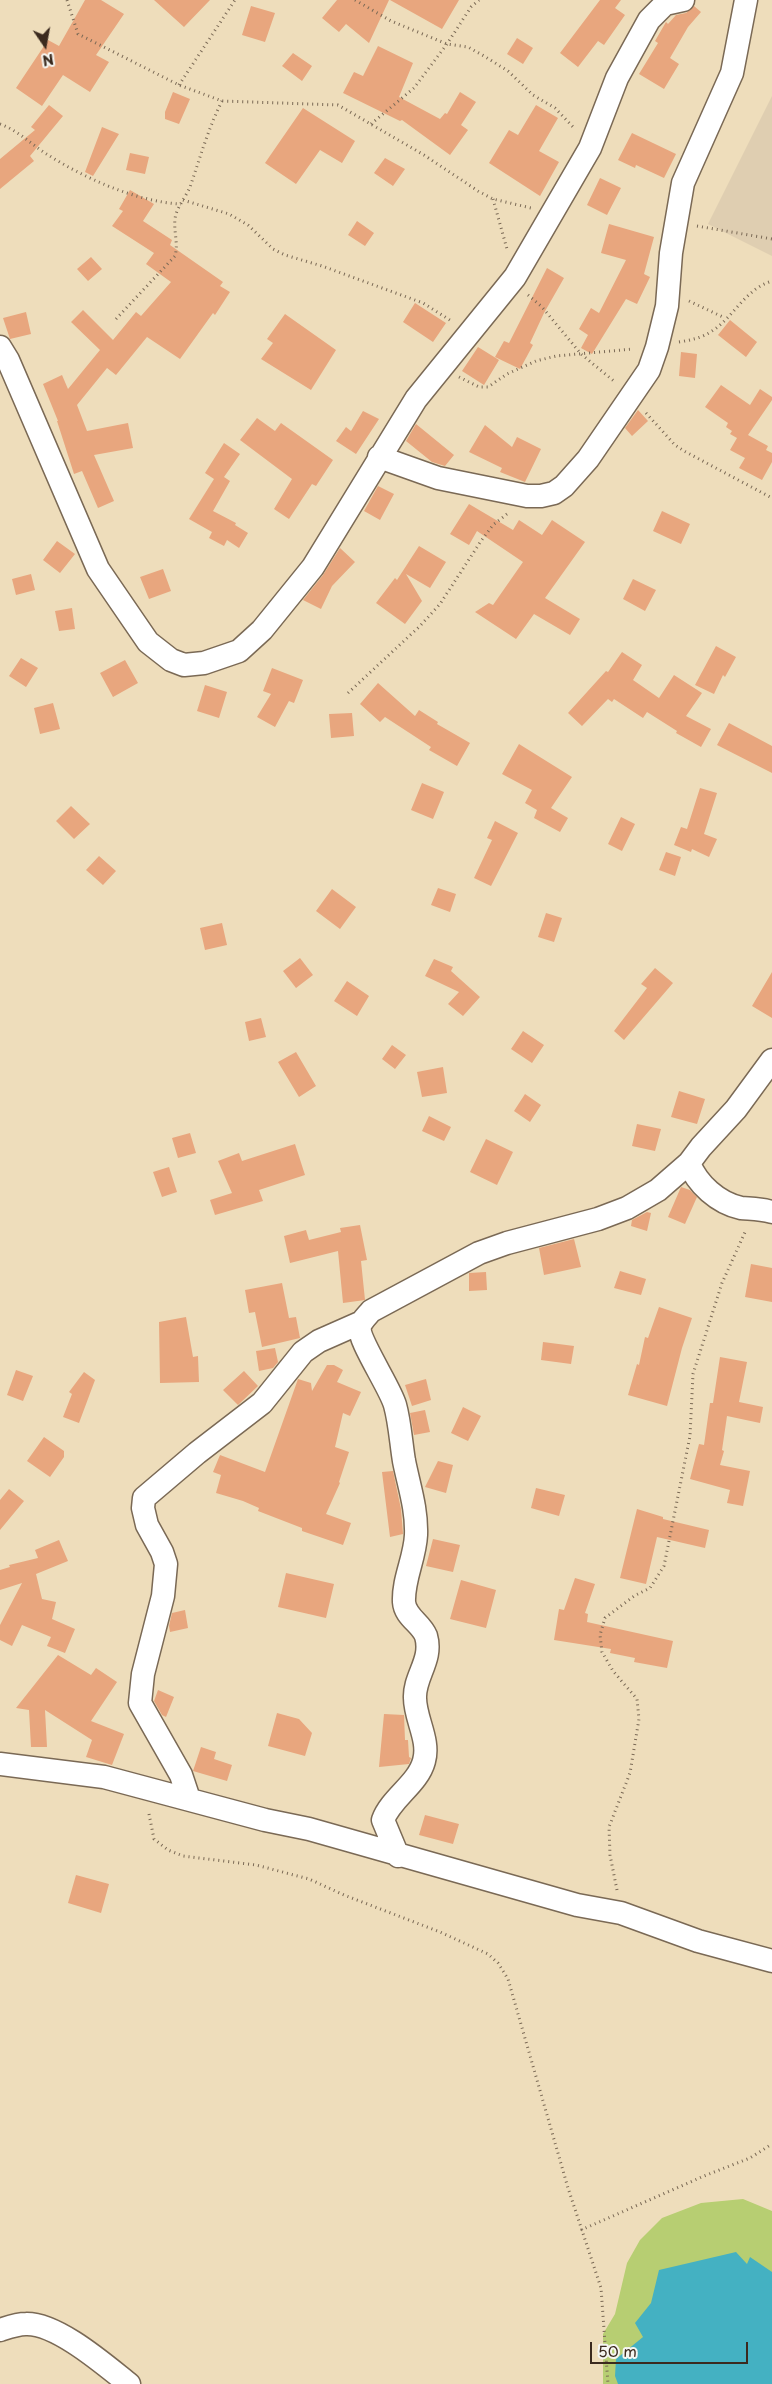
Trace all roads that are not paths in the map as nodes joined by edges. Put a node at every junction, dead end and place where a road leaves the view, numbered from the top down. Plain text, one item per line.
1 (683, 0) edge
2 (746, 0) edge
3 (0, 347) edge
4 (379, 457) junction
5 (772, 1060) edge
6 (689, 1163) junction
7 (765, 1210) edge
8 (362, 1322) junction
9 (0, 1764) edge
10 (189, 1800) junction
11 (398, 1856) junction
12 (772, 1961) edge
13 (0, 2330) edge
14 (129, 2384) edge

1 - 4 street
2 - 4 street
3 - 4 street
5 - 6 street
6 - 7 street
6 - 8 street
8 - 10 street
8 - 11 street
9 - 10 street
10 - 11 street
11 - 12 street
13 - 14 street

